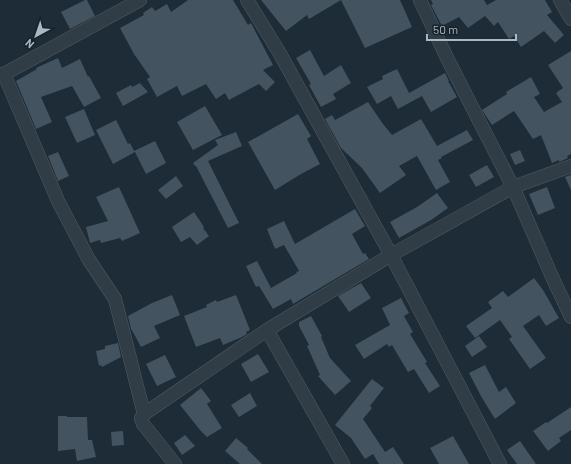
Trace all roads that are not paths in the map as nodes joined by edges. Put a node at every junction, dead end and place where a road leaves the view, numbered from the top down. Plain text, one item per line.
1 (140, 0) edge
2 (247, 0) edge
3 (420, 0) edge
4 (560, 0) edge
5 (571, 19) edge
6 (2, 74) edge
7 (571, 166) edge
8 (513, 187) junction
9 (391, 255) junction
10 (571, 317) edge
11 (267, 330) junction
12 (144, 414) junction
13 (175, 464) edge
14 (344, 464) edge
15 (500, 464) edge

1 - 6 street
2 - 9 street
3 - 8 street
4 - 5 street
6 - 12 street
7 - 8 street
8 - 9 street
8 - 10 street
9 - 11 street
9 - 15 street
11 - 12 street
11 - 14 street
12 - 13 street

